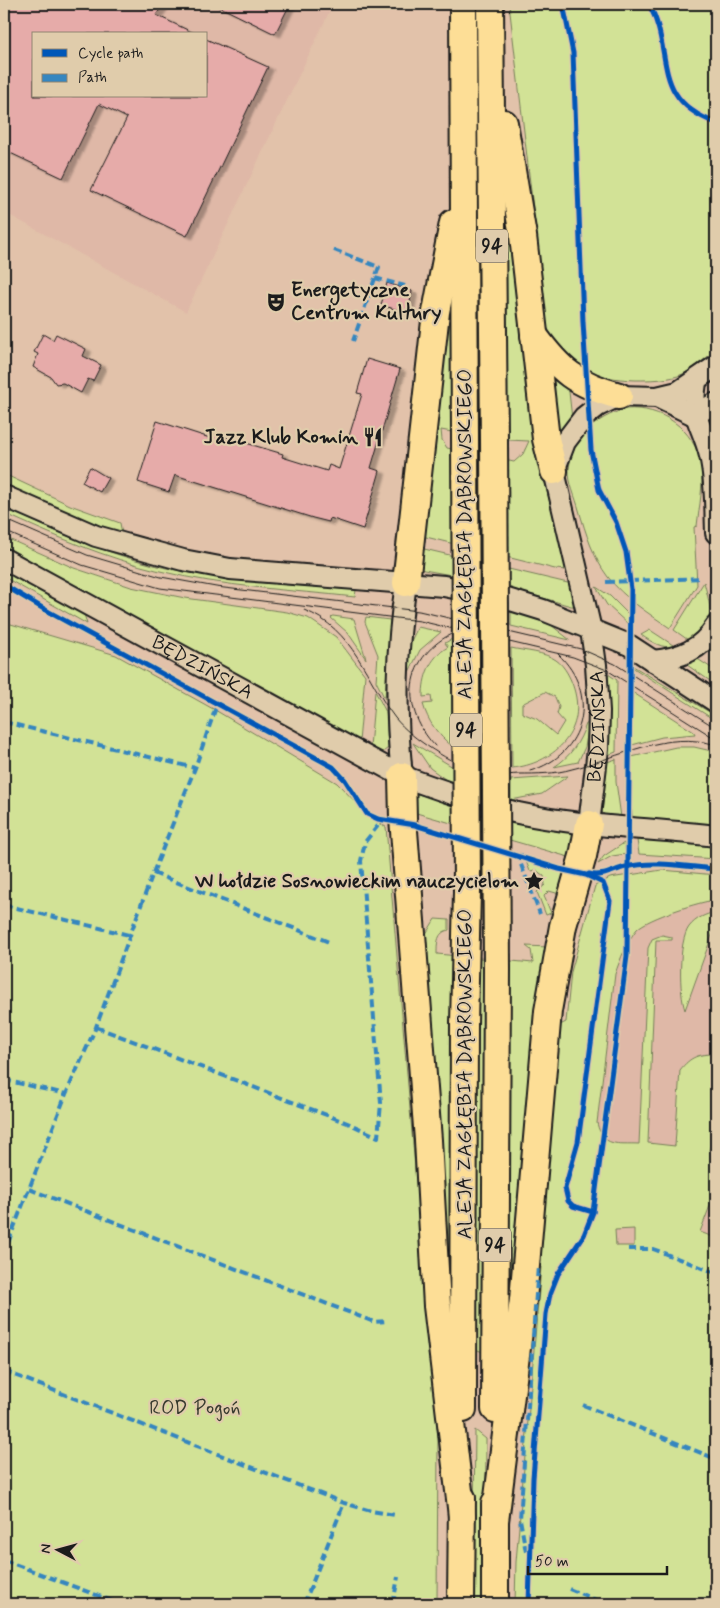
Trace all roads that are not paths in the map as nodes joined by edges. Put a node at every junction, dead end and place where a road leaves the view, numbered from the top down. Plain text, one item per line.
1 (463, 4) edge
2 (490, 4) edge
3 (490, 51) junction
4 (464, 166) junction
5 (534, 335) junction
6 (716, 366) edge
7 (696, 382) junction
8 (619, 396) junction
9 (657, 398) junction
10 (716, 403) edge
11 (694, 415) junction
12 (554, 471) junction
13 (4, 496) edge
14 (716, 533) edge
15 (4, 559) edge
16 (406, 583) junction
17 (716, 626) edge
18 (590, 630) junction
19 (653, 661) junction
20 (716, 702) edge
21 (402, 776) junction
22 (589, 824) junction
23 (716, 836) edge
24 (462, 1516) junction
25 (495, 1521) junction
26 (461, 1604) edge
27 (495, 1604) edge

1 - 4 main road, ALEJA ZAGŁĘBIA DĄBROWSKIEGO / 94
2 - 3 main road, ALEJA ZAGŁĘBIA DĄBROWSKIEGO / 94
3 - 5 main road
3 - 25 main road, ALEJA ZAGŁĘBIA DĄBROWSKIEGO / 94, bridge
4 - 16 main road
4 - 24 main road, ALEJA ZAGŁĘBIA DĄBROWSKIEGO / 94, bridge
5 - 8 main road
5 - 12 main road
6 - 7 street
7 - 9 street
7 - 11 street
8 - 9 street
8 - 12 street
9 - 11 street
10 - 11 street
11 - 14 street
12 - 18 street, BĘDZIŃSKA
13 - 16 street
15 - 21 street, BĘDZIŃSKA
16 - 18 street
16 - 21 street
17 - 19 street
18 - 19 street
18 - 22 street, BĘDZIŃSKA
19 - 20 street
21 - 22 street, BĘDZIŃSKA
21 - 24 main road
22 - 23 street, BĘDZIŃSKA
22 - 25 main road
24 - 26 main road, ALEJA ZAGŁĘBIA DĄBROWSKIEGO / 94
25 - 27 main road, ALEJA ZAGŁĘBIA DĄBROWSKIEGO / 94

